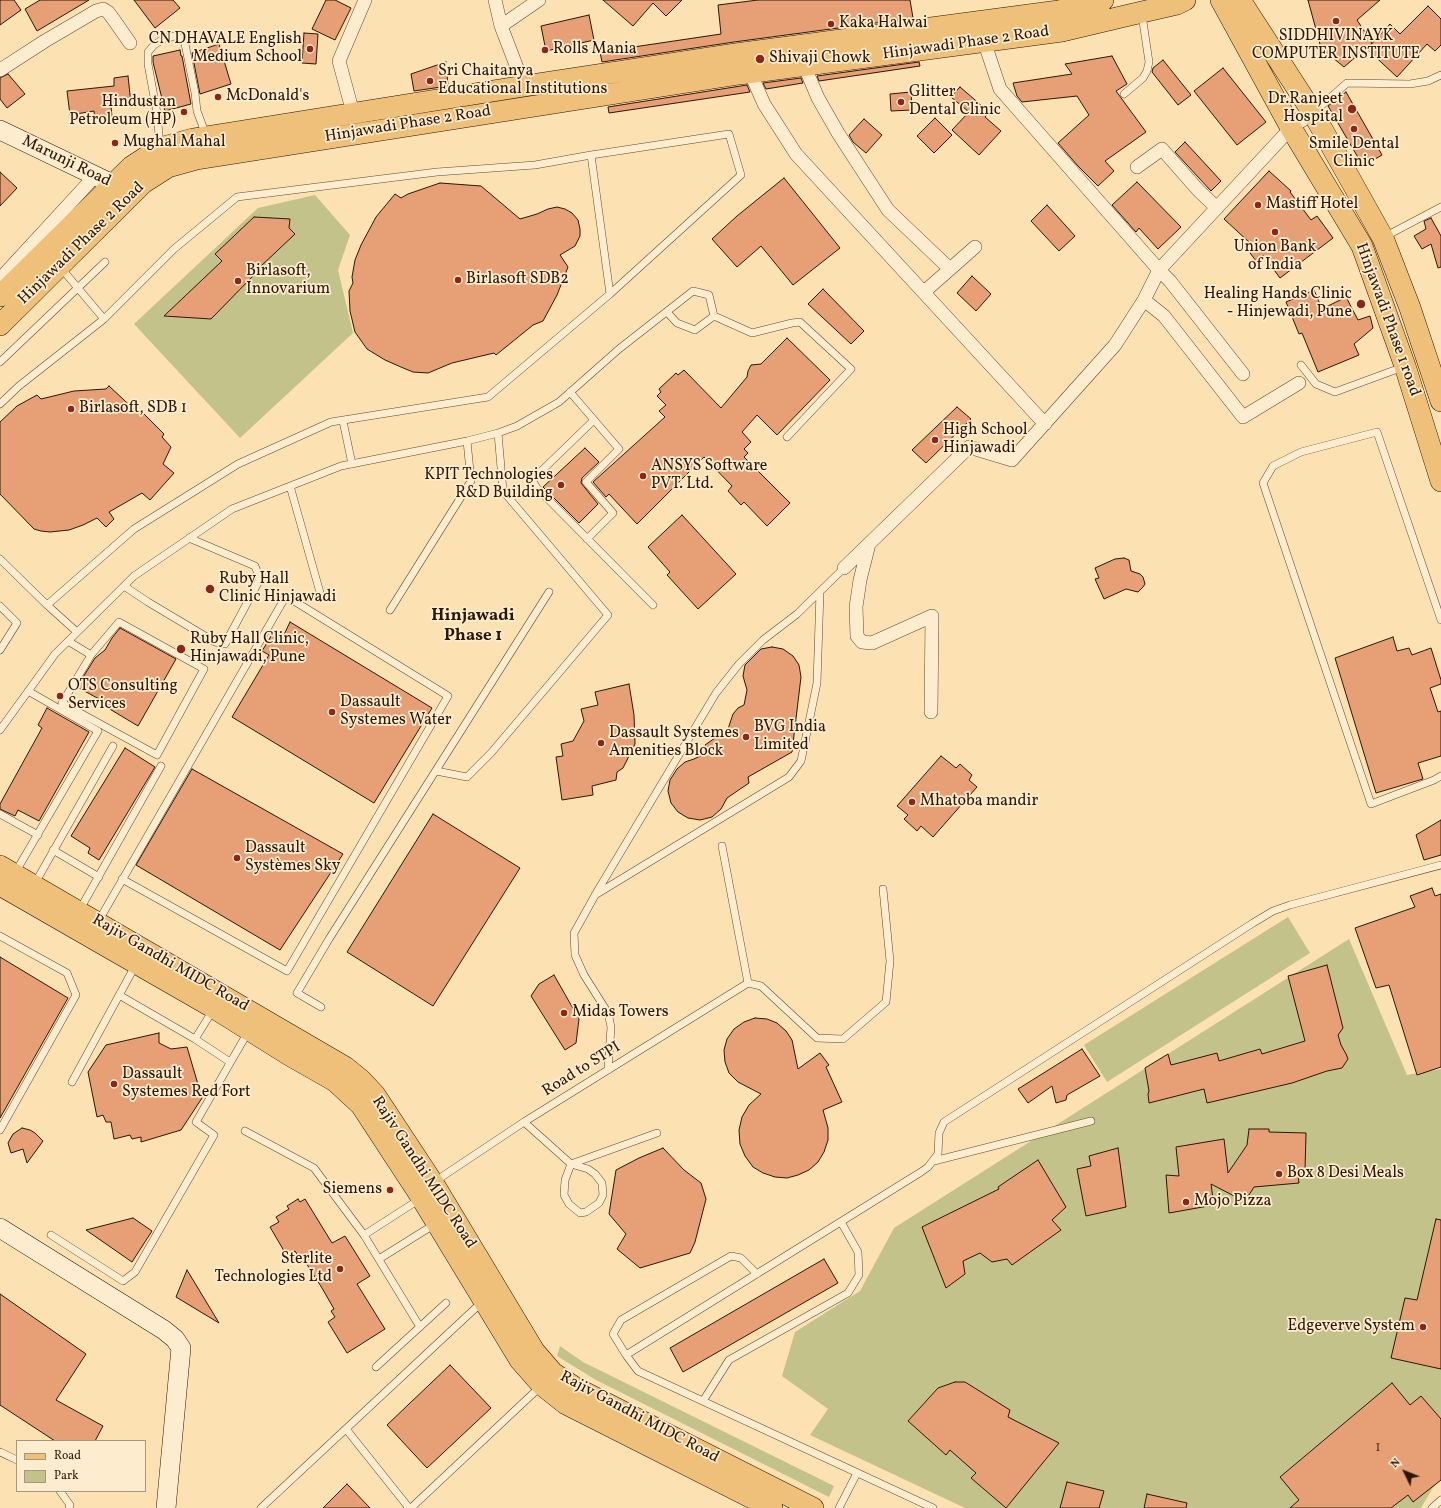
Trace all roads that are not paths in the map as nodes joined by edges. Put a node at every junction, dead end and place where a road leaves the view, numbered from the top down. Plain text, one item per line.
1 (365, 0) edge
2 (495, 0) edge
3 (539, 0) edge
4 (1103, 0) edge
5 (1185, 0) edge
6 (1220, 0) edge
7 (1240, 0) edge
8 (1068, 4) edge
9 (1142, 12) junction
10 (501, 26) junction
11 (984, 41) junction
12 (130, 43) dead end
13 (804, 65) junction
14 (0, 70) edge
15 (750, 72) junction
16 (1441, 75) edge
17 (524, 86) junction
18 (1124, 94) dead end
19 (353, 113) junction
20 (1313, 113) junction
21 (1291, 128) junction
22 (0, 130) edge
23 (206, 136) junction
24 (160, 148) junction
25 (591, 155) junction
26 (1137, 167) dead end
27 (104, 180) junction
28 (132, 193) junction
29 (1441, 207) edge
30 (1217, 208) junction
31 (1373, 242) junction
32 (975, 247) dead end
33 (105, 262) dead end
34 (59, 266) junction
35 (950, 269) junction
36 (1159, 270) junction
37 (0, 279) edge
38 (78, 287) junction
39 (924, 292) junction
40 (610, 294) junction
41 (0, 296) edge
42 (1144, 300) junction
43 (667, 312) junction
44 (714, 316) junction
45 (104, 319) junction
46 (0, 325) edge
47 (0, 362) edge
48 (1301, 365) dead end
49 (1437, 371) edge
50 (1243, 374) dead end
51 (1408, 374) junction
52 (1299, 383) dead end
53 (570, 392) junction
54 (1441, 401) edge
55 (0, 404) edge
56 (594, 420) junction
57 (343, 421) junction
58 (1045, 424) junction
59 (498, 433) junction
60 (787, 437) dead end
61 (467, 441) junction
62 (352, 464) junction
63 (1441, 481) edge
64 (290, 486) junction
65 (189, 538) junction
66 (588, 539) junction
67 (869, 544) junction
68 (0, 559) edge
69 (844, 568) joint
70 (124, 586) junction
71 (549, 592) dead end
72 (820, 592) junction
73 (320, 596) dead end
74 (47, 605) junction
75 (653, 605) dead end
76 (0, 606) edge
77 (390, 610) dead end
78 (1441, 620) edge
79 (77, 632) junction
80 (68, 641) junction
81 (0, 650) edge
82 (91, 655) junction
83 (28, 691) junction
84 (931, 712) dead end
85 (0, 730) edge
86 (113, 746) dead end
87 (161, 766) dead end
88 (436, 770) junction
89 (1441, 776) edge
90 (0, 814) edge
91 (38, 835) junction
92 (722, 846) dead end
93 (53, 850) junction
94 (1441, 864) edge
95 (5, 875) edge
96 (99, 877) junction
97 (122, 879) junction
98 (34, 885) junction
99 (883, 889) dead end
100 (595, 895) junction
101 (79, 911) junction
102 (98, 922) junction
103 (0, 936) edge
104 (137, 964) junction
105 (748, 983) junction
106 (119, 995) junction
107 (321, 1007) dead end
108 (214, 1008) junction
109 (249, 1030) junction
110 (195, 1039) junction
111 (230, 1062) junction
112 (608, 1070) junction
113 (72, 1082) dead end
114 (1092, 1121) dead end
115 (524, 1122) junction
116 (0, 1130) edge
117 (245, 1131) dead end
118 (657, 1133) dead end
119 (934, 1161) junction
120 (571, 1164) junction
121 (424, 1191) junction
122 (841, 1222) junction
123 (437, 1223) junction
124 (0, 1228) edge
125 (51, 1235) dead end
126 (364, 1235) junction
127 (379, 1260) junction
128 (757, 1274) junction
129 (484, 1300) junction
130 (446, 1302) dead end
131 (420, 1327) junction
132 (626, 1355) junction
133 (376, 1367) dead end
134 (542, 1385) junction
135 (703, 1401) junction
136 (346, 1429) junction
137 (0, 1452) edge
138 (16, 1460) edge
139 (857, 1473) junction
140 (61, 1492) edge
141 (1441, 1500) edge
142 (69, 1508) edge
143 (166, 1508) edge
144 (262, 1508) edge
145 (410, 1508) edge
146 (772, 1508) edge
147 (813, 1508) edge
148 (840, 1508) edge
149 (933, 1508) edge
150 (1432, 1508) edge

1 - 19 street
2 - 10 street
3 - 10 street
4 - 8 main road, Hinjawadi Phase 2 Road
5 - 9 main road, Hinjawadi Phase 2 Road
6 - 21 main road, Hinjawadi Phase 1 road
7 - 20 main road, Hinjawadi Phase 1 road
8 - 17 main road, Hinjawadi Phase 2 Road
9 - 11 main road, Hinjawadi Phase 2 Road
9 - 18 lane
10 - 17 street
11 - 13 main road, Hinjawadi Phase 2 Road
11 - 36 street
12 - 14 street
13 - 15 main road, Hinjawadi Phase 2 Road
13 - 35 street
15 - 28 main road, Hinjawadi Phase 2 Road
15 - 39 street
16 - 20 lane
17 - 19 main road, Hinjawadi Phase 2 Road
19 - 23 main road, Hinjawadi Phase 2 Road
20 - 21 street
20 - 31 main road, Hinjawadi Phase 1 road
21 - 30 street
21 - 31 main road, Hinjawadi Phase 1 road
22 - 27 street, Marunji Road
23 - 24 main road, Hinjawadi Phase 2 Road
23 - 24 lane
24 - 27 main road, Hinjawadi Phase 2 Road
25 - 40 lane
25 - 40 lane
25 - 45 lane
26 - 30 street
27 - 28 street, Marunji Road
27 - 37 street
27 - 41 main road, Hinjawadi Phase 2 Road
28 - 34 main road, Hinjawadi Phase 2 Road
29 - 31 lane
30 - 36 street
31 - 49 main road, Hinjawadi Phase 1 road
31 - 51 main road, Hinjawadi Phase 1 road
32 - 35 street
33 - 38 lane
34 - 38 lane
34 - 46 main road, Hinjawadi Phase 2 Road
35 - 39 street
36 - 42 street
36 - 50 street
38 - 45 lane
38 - 47 lane
39 - 58 street
40 - 57 lane
42 - 52 street
42 - 58 street
43 - 44 lane
43 - 44 lane
43 - 53 lane
44 - 60 lane
45 - 55 lane
48 - 51 lane
49 - 51 street
49 - 54 main road, Hinjawadi Phase 1 road
51 - 63 main road, Hinjawadi Phase 1 road
53 - 56 lane
53 - 59 lane
56 - 66 lane
56 - 66 lane
57 - 62 lane
57 - 74 lane
58 - 67 street
59 - 61 lane
59 - 88 lane
61 - 62 lane
61 - 77 lane
62 - 64 lane
64 - 65 lane
64 - 73 lane
65 - 70 lane
65 - 70 lane
66 - 75 lane
67 - 69 street
67 - 84 street
68 - 74 lane
69 - 72 lane
70 - 79 lane
71 - 88 lane
72 - 100 lane
72 - 100 lane
74 - 79 lane
76 - 81 lane
78 - 89 lane
79 - 80 lane
80 - 82 lane
80 - 83 lane
82 - 82 lane
83 - 85 lane
83 - 91 lane
86 - 93 lane
87 - 96 lane
88 - 107 lane
90 - 91 lane
91 - 95 lane
92 - 105 lane
93 - 96 lane
93 - 98 lane
94 - 119 lane
95 - 98 main road, Rajiv Gandhi MIDC Road
95 - 104 main road, Rajiv Gandhi MIDC Road
96 - 101 lane
97 - 97 lane
97 - 102 lane
98 - 101 main road, Rajiv Gandhi MIDC Road
99 - 105 lane
100 - 112 lane
101 - 102 main road, Rajiv Gandhi MIDC Road
102 - 121 main road, Rajiv Gandhi MIDC Road
103 - 116 lane
104 - 106 lane
104 - 108 main road, Rajiv Gandhi MIDC Road
105 - 112 lane, Road to STPI
106 - 110 lane
106 - 113 lane
108 - 109 main road, Rajiv Gandhi MIDC Road
108 - 110 lane
109 - 111 lane
109 - 121 main road, Rajiv Gandhi MIDC Road
110 - 111 lane
111 - 125 lane
112 - 115 lane, Road to STPI
114 - 119 lane
115 - 120 lane
115 - 121 lane, Road to STPI
117 - 126 lane
118 - 120 lane
119 - 122 lane
120 - 120 lane
121 - 123 main road, Rajiv Gandhi MIDC Road
121 - 126 lane, Road to STPI
121 - 147 main road, Rajiv Gandhi MIDC Road
122 - 128 lane
122 - 135 lane
123 - 127 lane
123 - 129 main road, Rajiv Gandhi MIDC Road
124 - 143 street
126 - 127 lane
127 - 131 lane
128 - 132 lane
128 - 132 lane
129 - 134 main road, Rajiv Gandhi MIDC Road
129 - 136 lane
130 - 131 lane
131 - 133 lane
132 - 135 lane
134 - 145 lane
134 - 146 main road, Rajiv Gandhi MIDC Road
135 - 139 lane
136 - 144 lane
136 - 145 lane
137 - 138 lane
139 - 148 lane
139 - 149 lane
140 - 142 lane
141 - 150 lane

